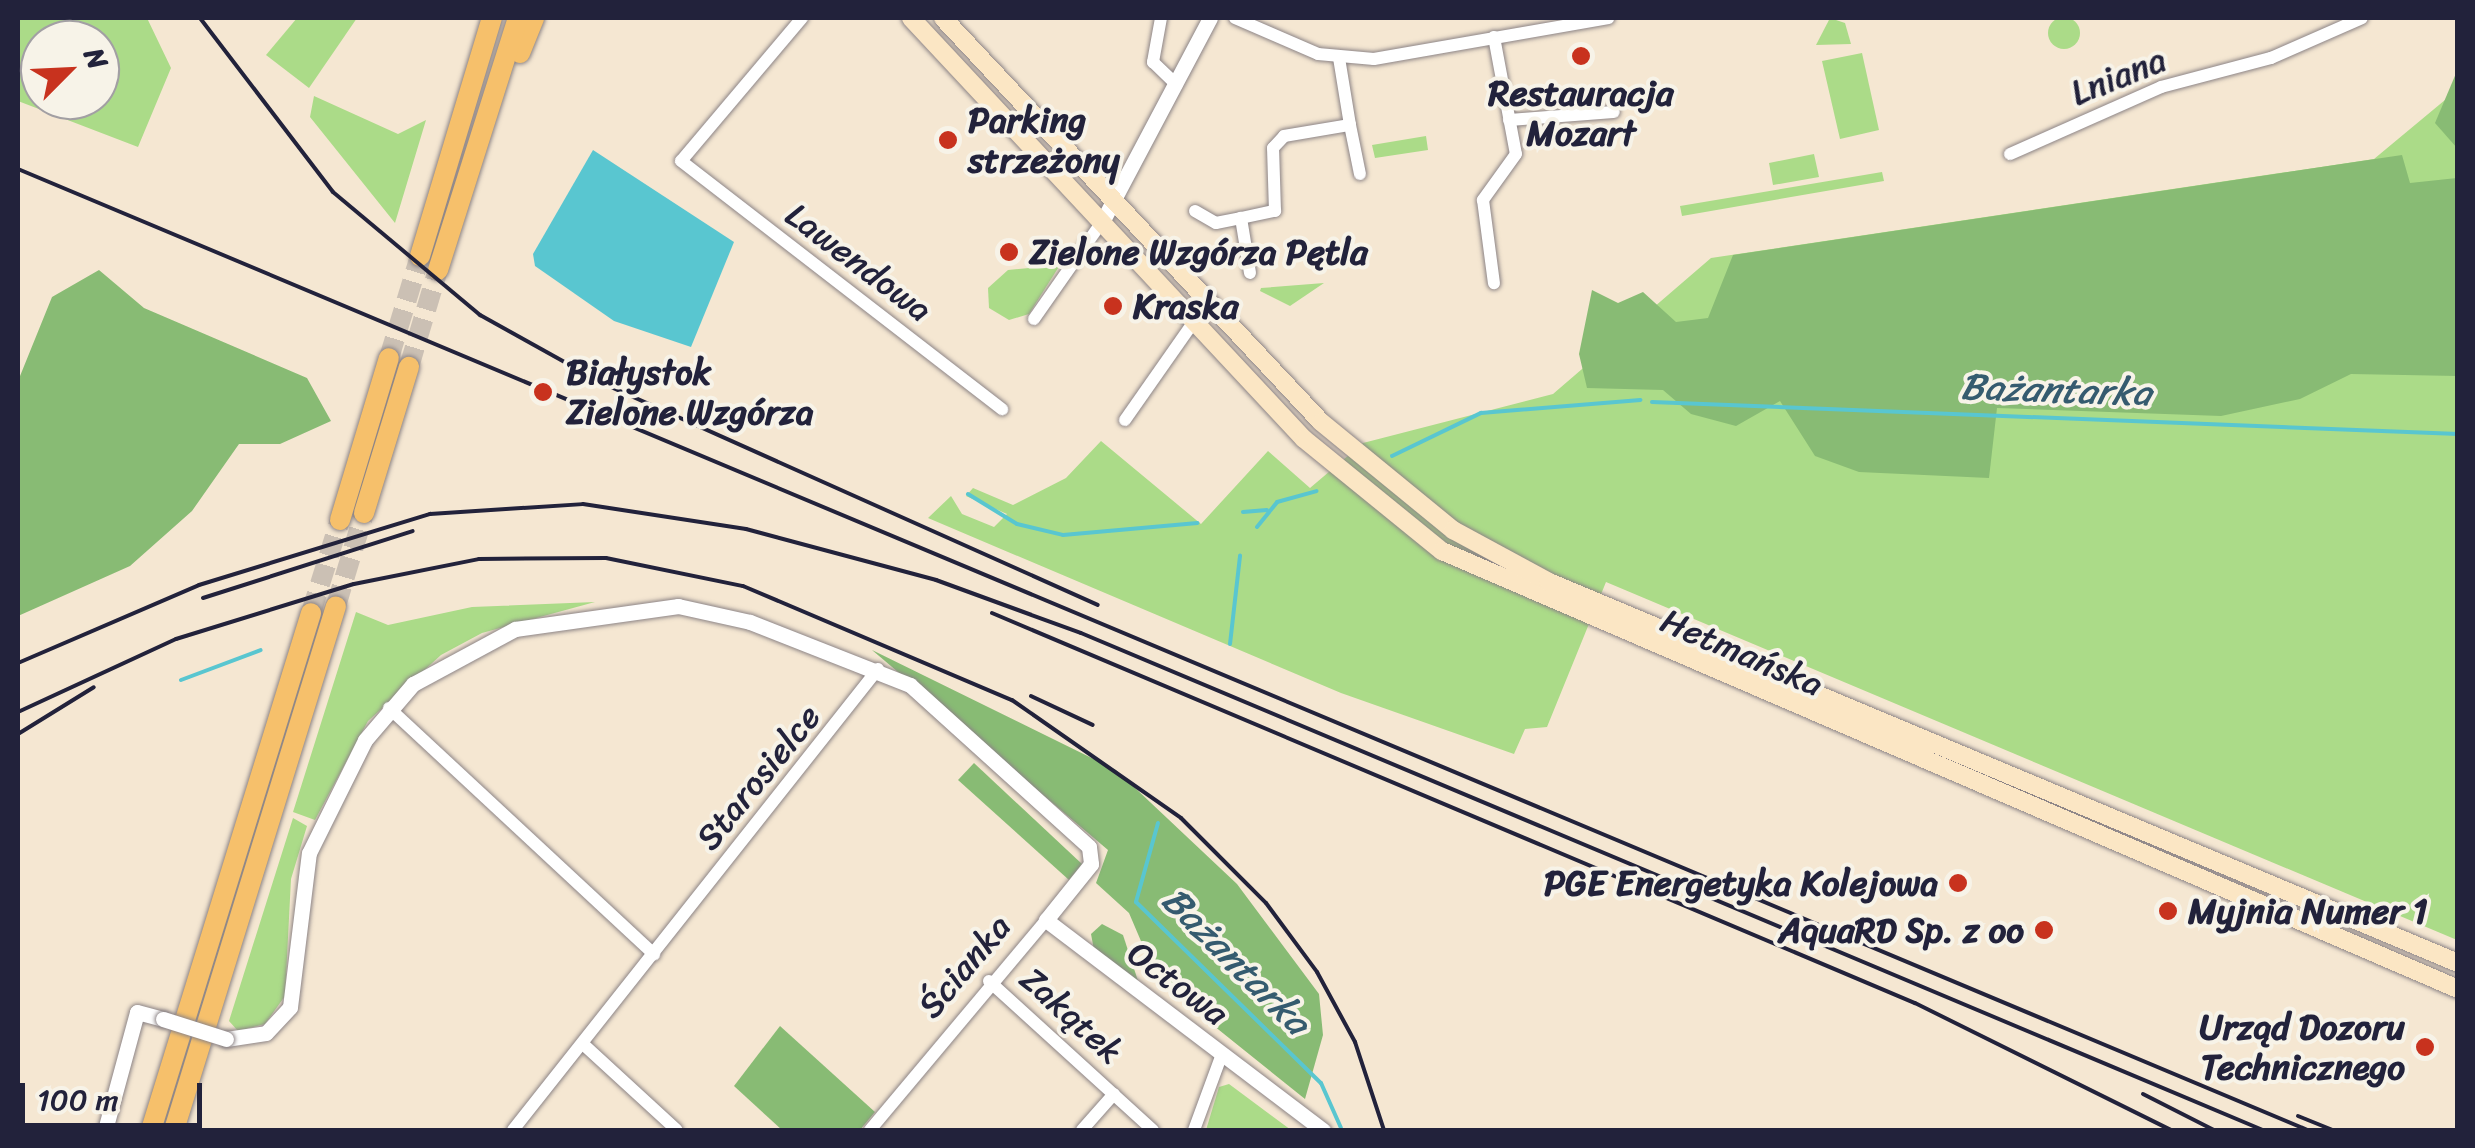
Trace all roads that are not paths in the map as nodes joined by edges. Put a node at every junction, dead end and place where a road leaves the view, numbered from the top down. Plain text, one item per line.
1 (480, 18) edge
2 (492, 18) edge
3 (518, 18) edge
4 (534, 18) edge
5 (802, 18) edge
6 (911, 18) edge
7 (943, 18) edge
8 (1161, 18) edge
9 (1210, 18) edge
10 (1235, 18) edge
11 (1608, 18) edge
12 (2362, 18) edge
13 (1494, 37) junction
14 (1340, 58) junction
15 (1177, 85) junction
16 (470, 89) junction
17 (1614, 112) dead end
18 (489, 118) junction
19 (1509, 120) junction
20 (1350, 125) junction
21 (2010, 154) dead end
22 (1360, 174) dead end
23 (1116, 202) junction
24 (1194, 211) dead end
25 (1241, 218) junction
26 (1102, 222) junction
27 (420, 256) tunnel mouth
28 (438, 270) tunnel mouth
29 (1250, 273) dead end
30 (1494, 284) dead end
31 (1034, 319) dead end
32 (1194, 320) junction
33 (389, 358) tunnel mouth
34 (409, 367) tunnel mouth
35 (1002, 409) dead end
36 (1125, 420) dead end
37 (1321, 422) junction
38 (1304, 439) junction
39 (364, 512) tunnel mouth
40 (340, 520) tunnel mouth
41 (336, 606) tunnel mouth
42 (311, 613) tunnel mouth
43 (878, 668) junction
44 (389, 708) junction
45 (2055, 793) junction
46 (2046, 816) junction
47 (1046, 920) junction
48 (654, 954) junction
49 (2458, 963) edge
50 (988, 980) junction
51 (2458, 988) edge
52 (583, 1044) junction
53 (1222, 1054) junction
54 (1114, 1094) junction
55 (106, 1130) edge
56 (152, 1130) edge
57 (174, 1130) edge
58 (513, 1130) edge
59 (677, 1130) edge
60 (870, 1130) edge
61 (1082, 1130) edge
62 (1154, 1130) edge
63 (1194, 1130) edge
64 (1323, 1130) edge

1 - 16 main road
2 - 16 main road
3 - 18 main road
4 - 18 main road
5 - 35 street, Lawendowa
6 - 26 main road, Hetmańska
7 - 23 main road, Hetmańska
8 - 15 street
9 - 15 street
10 - 14 street
11 - 13 street
12 - 21 street, Lniana
13 - 14 street
13 - 19 street
14 - 20 street
15 - 23 street
16 - 27 main road
17 - 19 street
18 - 28 main road
19 - 30 street
20 - 22 street
20 - 25 street
23 - 26 street
23 - 37 main road, Hetmańska
24 - 25 street
25 - 29 street
26 - 31 street
26 - 32 main road, Hetmańska
32 - 36 street
32 - 38 main road, Hetmańska
33 - 40 main road
34 - 39 main road
37 - 38 main road
37 - 45 main road, Hetmańska
38 - 46 main road, Hetmańska
41 - 57 main road
42 - 56 main road
43 - 44 street
43 - 47 street, Ścianka
43 - 48 street, Starosielce
44 - 48 street
44 - 55 street, bridge
45 - 46 main road
45 - 49 main road, Hetmańska
46 - 51 main road, Hetmańska
47 - 50 street, Ścianka
47 - 53 street, Octowa
48 - 52 street, Starosielce
50 - 54 street, Zakątek
50 - 60 street, Ścianka
52 - 58 street, Starosielce
52 - 59 street
53 - 63 street
53 - 64 street, Octowa
54 - 61 street, Zakątek
54 - 62 street, Zakątek

